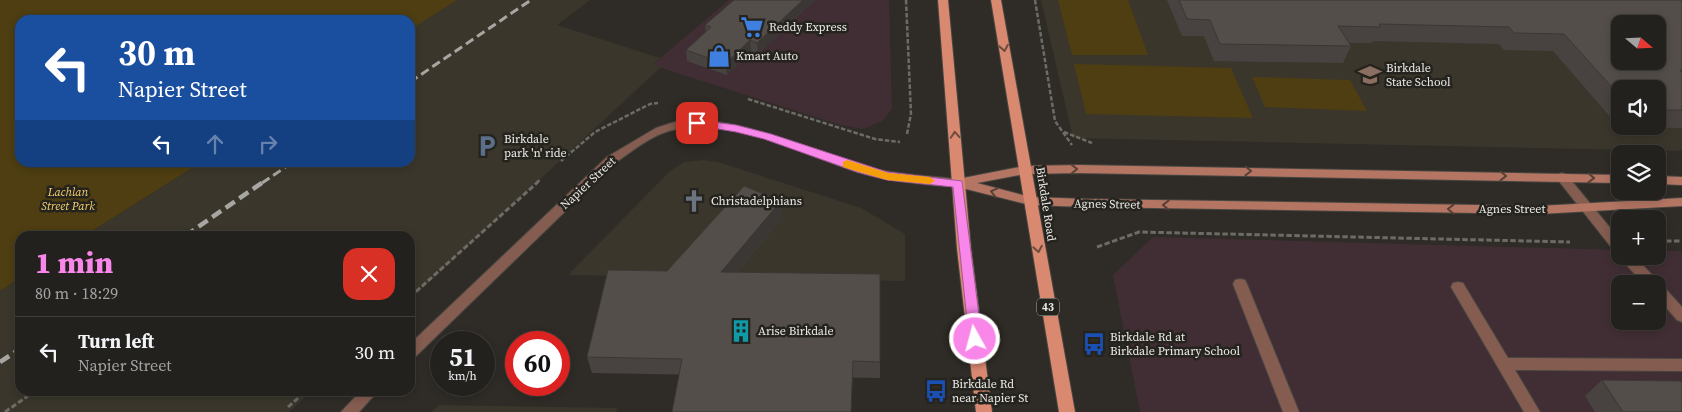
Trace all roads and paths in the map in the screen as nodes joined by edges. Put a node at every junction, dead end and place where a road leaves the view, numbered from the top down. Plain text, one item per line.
1 (906, 0) edge
2 (943, 0) edge
3 (996, 0) edge
4 (1035, 0) edge
5 (748, 99) dead end
6 (907, 134) dead end
7 (900, 142) dead end
8 (1078, 169) junction
9 (1025, 170) junction
10 (1562, 177) junction
11 (1611, 179) edge
12 (540, 180) dead end
13 (1666, 180) edge
14 (1682, 181) edge
15 (958, 183) junction
16 (1030, 201) junction
17 (1682, 202) edge
18 (1587, 208) junction
19 (1611, 238) edge
20 (1666, 241) edge
21 (1682, 241) edge
22 (1570, 242) dead end
23 (1097, 247) dead end
24 (1634, 265) edge
25 (1644, 275) edge
26 (1240, 284) dead end
27 (1458, 288) dead end
28 (415, 292) edge
29 (1666, 299) edge
30 (1682, 316) edge
31 (415, 349) edge
32 (1503, 364) junction
33 (1682, 365) edge
34 (28, 396) edge
35 (300, 396) edge
36 (366, 396) edge
37 (288, 407) dead end
38 (5, 412) edge
39 (349, 412) edge
40 (984, 412) edge
41 (1067, 412) edge
42 (1291, 412) edge
43 (1532, 412) edge

1 - 6 path
15 -> 2 main road
3 -> 9 main road, Birkdale Road / 43
4 - 8 path
5 - 7 path
9 -> 8 street
8 -> 10 street
9 - 15 street
9 - 16 main road, Birkdale Road / 43
10 -> 11 street
10 - 18 street
12 - 28 path
13 - 14 street
16 -> 15 street, Agnes Street
15 - 31 street, Napier Street
15 - 40 main road
18 -> 16 street, Agnes Street
16 -> 41 main road, Birkdale Road / 43
17 - 18 street, Agnes Street
18 - 19 street
20 - 21 path
22 - 23 path
24 - 25 street
26 - 42 street
27 - 32 street
29 - 30 street
32 - 33 street
32 - 43 street
34 - 38 path
35 - 37 path
36 - 39 street

